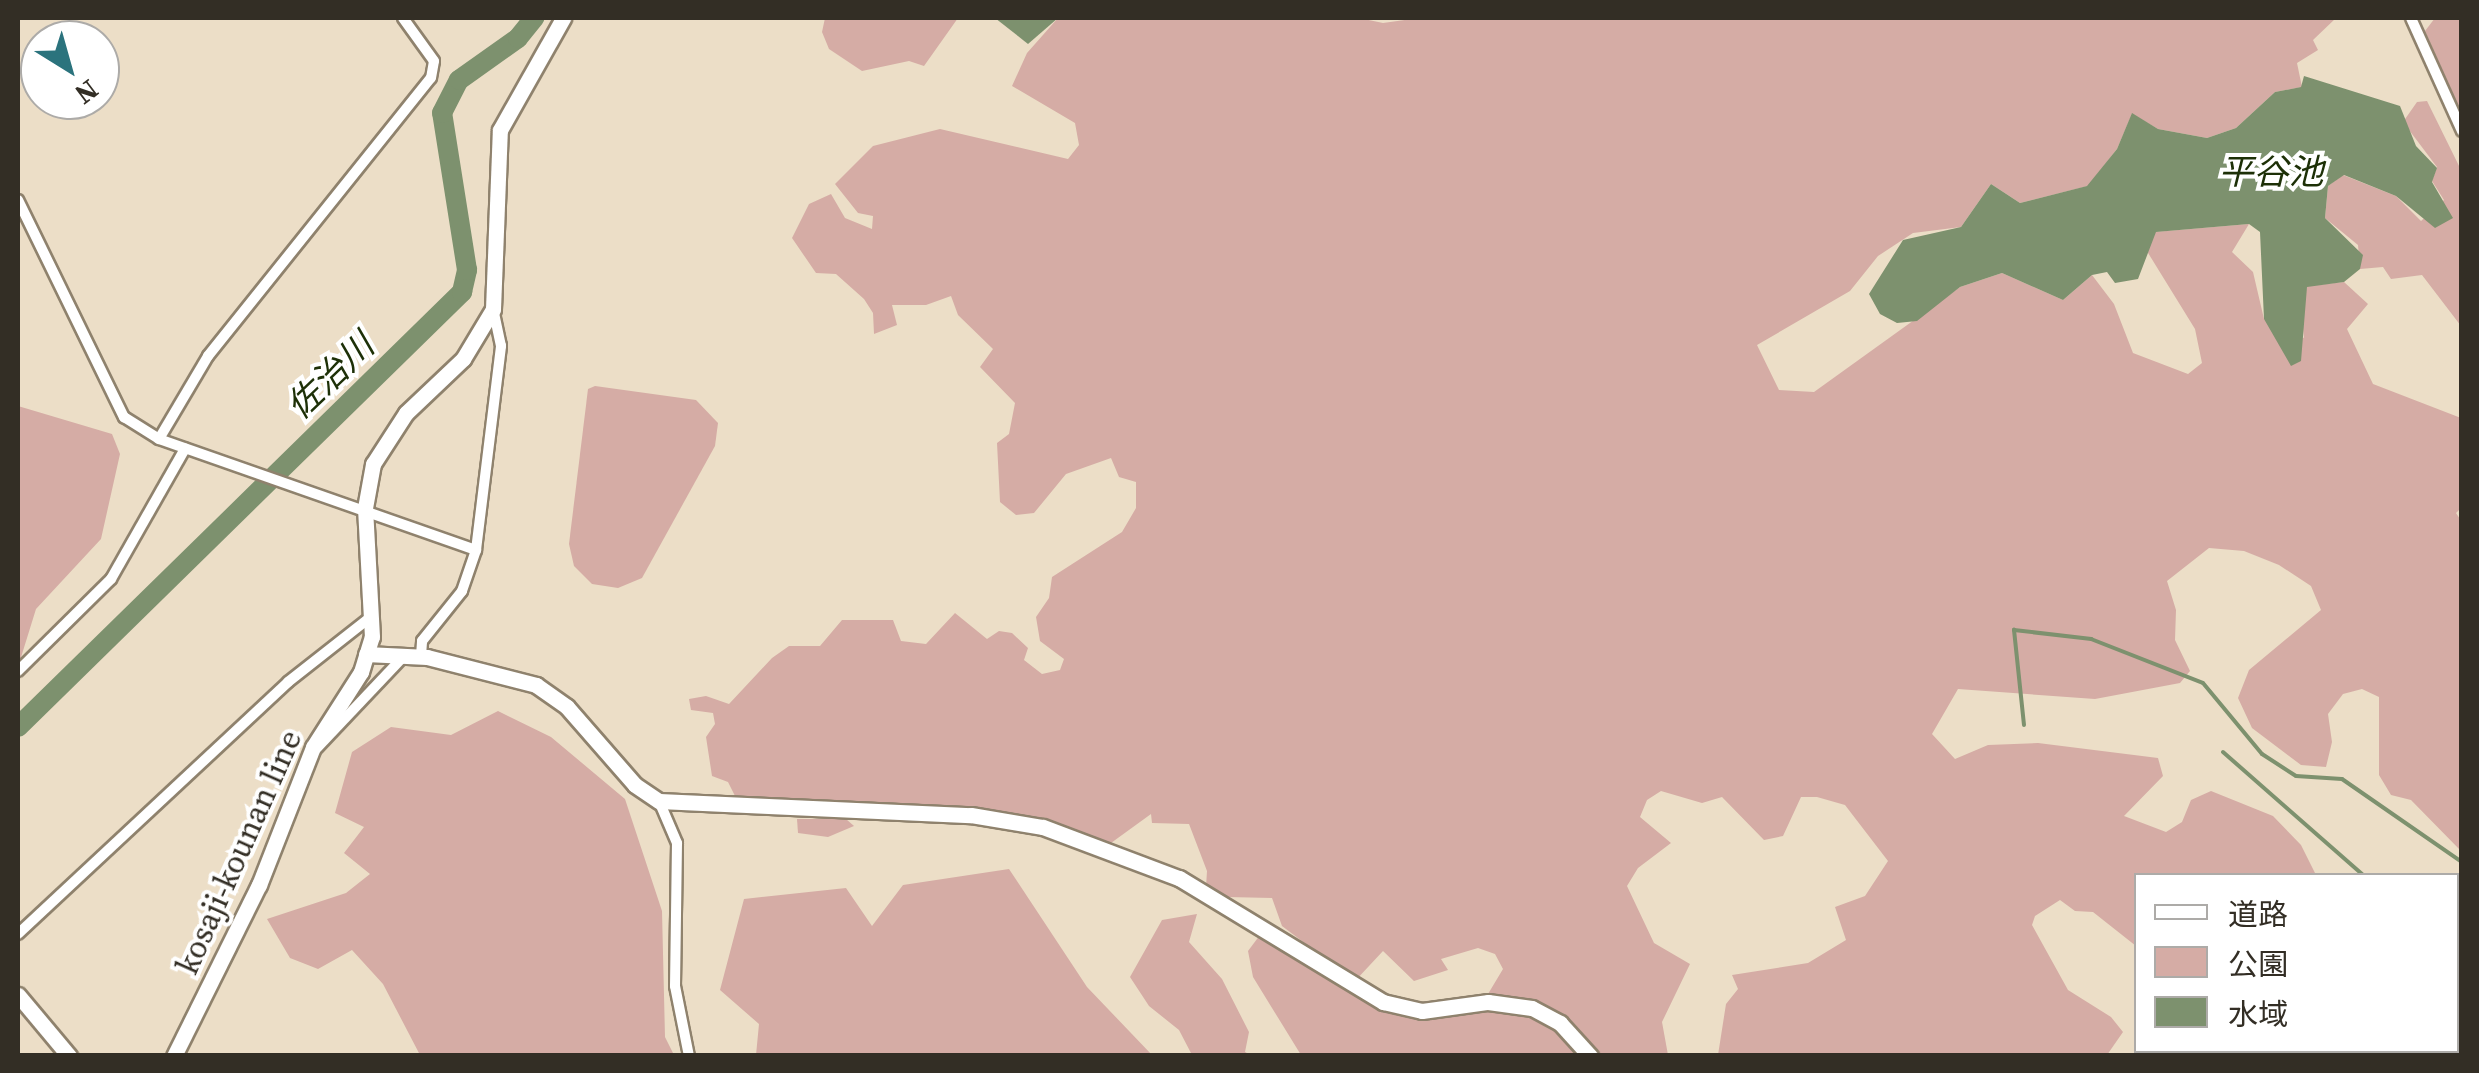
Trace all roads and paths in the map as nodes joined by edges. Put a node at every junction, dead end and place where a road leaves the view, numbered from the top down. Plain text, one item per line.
1 (403, 18) edge
2 (563, 18) edge
3 (2410, 18) edge
4 (2462, 131) edge
5 (18, 200) edge
6 (493, 309) junction
7 (159, 439) junction
8 (185, 449) junction
9 (365, 508) junction
10 (476, 550) junction
11 (372, 616) junction
12 (366, 654) junction
13 (412, 656) junction
14 (18, 670) edge
15 (313, 747) junction
16 (659, 801) junction
17 (18, 934) edge
18 (18, 995) edge
19 (69, 1056) edge
20 (174, 1056) edge
21 (689, 1056) edge
22 (1590, 1056) edge

1 - 7 street
2 - 6 street, kosaji-kounan line
3 - 4 street
5 - 7 street
6 - 9 street, kosaji-kounan line
6 - 10 street
7 - 8 street
8 - 9 street
8 - 14 street
9 - 10 street
9 - 11 street, kosaji-kounan line
10 - 13 street
11 - 12 street, kosaji-kounan line
11 - 17 street
12 - 13 street
12 - 15 street, kosaji-kounan line
13 - 15 street
13 - 16 street
15 - 20 street, kosaji-kounan line
16 - 21 street
16 - 22 street
18 - 19 street

